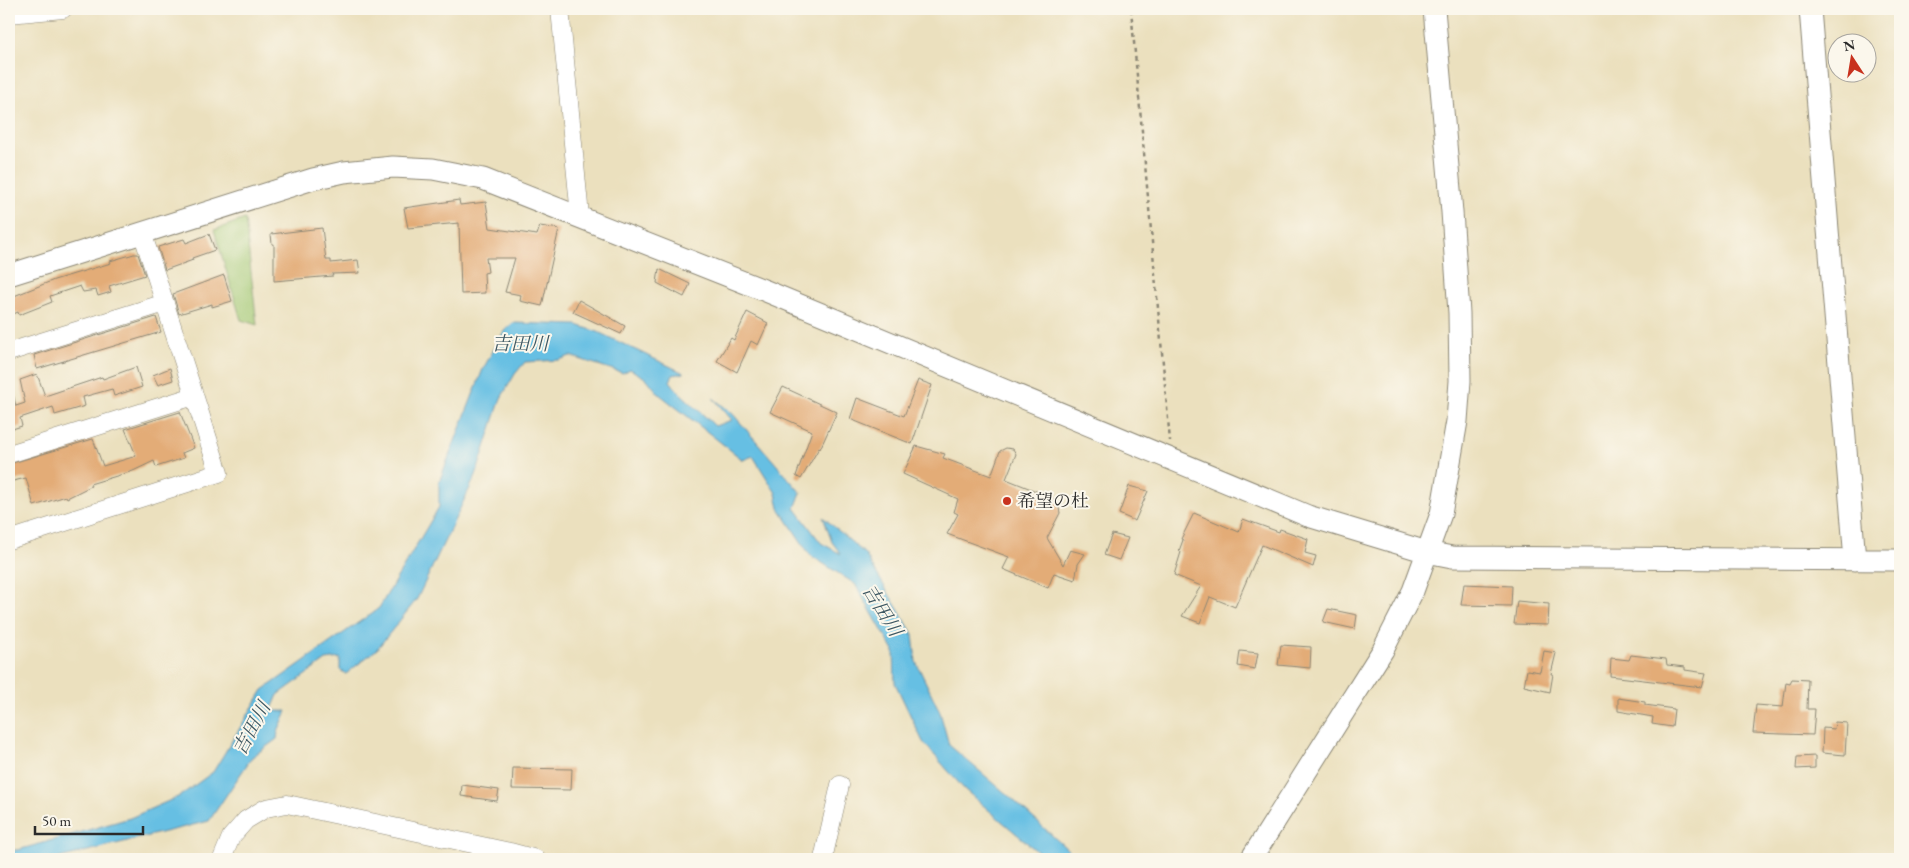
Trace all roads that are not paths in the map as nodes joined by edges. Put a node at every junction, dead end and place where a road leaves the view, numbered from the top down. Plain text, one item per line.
1 (63, 9) edge
2 (560, 9) edge
3 (1434, 9) edge
4 (1810, 9) edge
5 (9, 14) edge
6 (580, 216) junction
7 (142, 232) junction
8 (9, 275) edge
9 (165, 303) junction
10 (9, 352) edge
11 (194, 396) junction
12 (9, 454) edge
13 (9, 540) edge
14 (1426, 552) junction
15 (1855, 560) junction
16 (1900, 560) edge
17 (840, 786) dead end
18 (222, 859) edge
19 (536, 859) edge
20 (823, 859) edge
21 (1251, 859) edge

1 - 5 street
2 - 6 street
3 - 14 street
4 - 15 street
6 - 7 street
6 - 14 street
7 - 8 street
7 - 9 street
9 - 10 street
9 - 11 street
11 - 12 street
11 - 13 street
14 - 15 street
14 - 21 street
15 - 16 street
17 - 20 street
18 - 19 street

